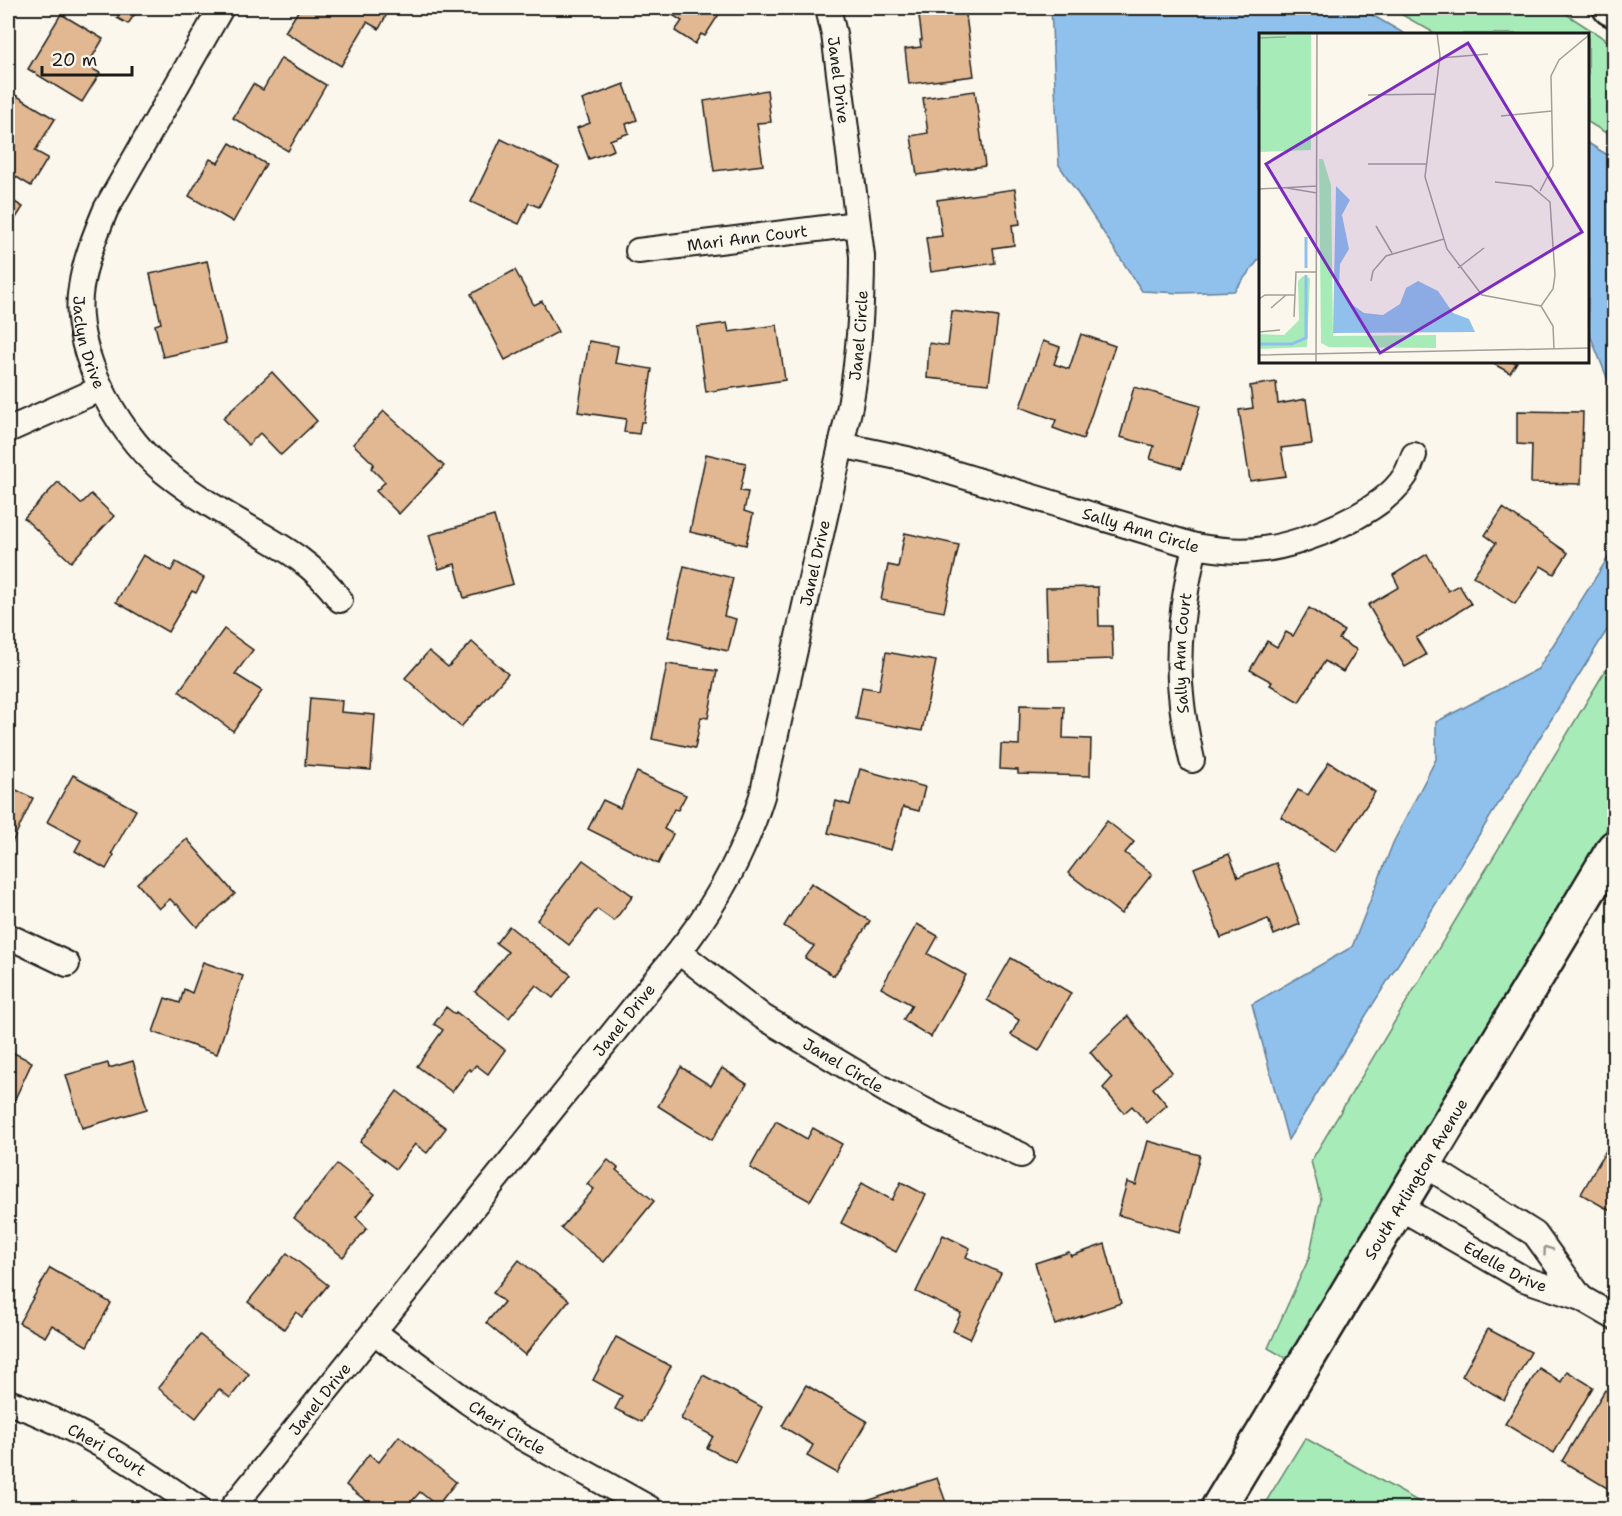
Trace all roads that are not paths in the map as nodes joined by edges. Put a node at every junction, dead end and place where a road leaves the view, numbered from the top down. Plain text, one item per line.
1 (221, 8) edge
2 (828, 8) edge
3 (1610, 8) edge
4 (1614, 10) edge
5 (857, 224) junction
6 (638, 251) dead end
7 (100, 389) junction
8 (8, 430) edge
9 (841, 445) junction
10 (1414, 455) dead end
11 (1195, 546) junction
12 (340, 600) dead end
13 (1192, 760) dead end
14 (1614, 848) edge
15 (8, 936) edge
16 (679, 952) junction
17 (67, 964) dead end
18 (1021, 1155) dead end
19 (1424, 1164) junction
20 (1399, 1207) junction
21 (1581, 1298) junction
22 (1614, 1317) edge
23 (374, 1332) junction
24 (8, 1402) edge
25 (198, 1509) edge
26 (232, 1509) edge
27 (649, 1509) edge
28 (1218, 1509) edge

1 - 7 street, Jaclyn Drive
2 - 5 street, Janel Drive
3 - 4 street
5 - 6 street, Mari Ann Court
5 - 9 street, Janel Circle
7 - 8 street
7 - 12 street, Jaclyn Drive
9 - 11 street, Sally Ann Circle
9 - 16 street, Janel Drive
10 - 11 street, Sally Ann Circle
11 - 13 street, Sally Ann Court
14 - 19 street, South Arlington Avenue
15 - 17 street
16 - 18 street, Janel Circle
16 - 23 street, Janel Drive
19 - 20 street, South Arlington Avenue
21 -> 19 street
20 - 21 street, Edelle Drive
20 - 28 street, South Arlington Avenue
21 - 22 street, Edelle Drive
23 - 26 street, Janel Drive
23 - 27 street, Cheri Circle
24 - 25 street, Cheri Court

